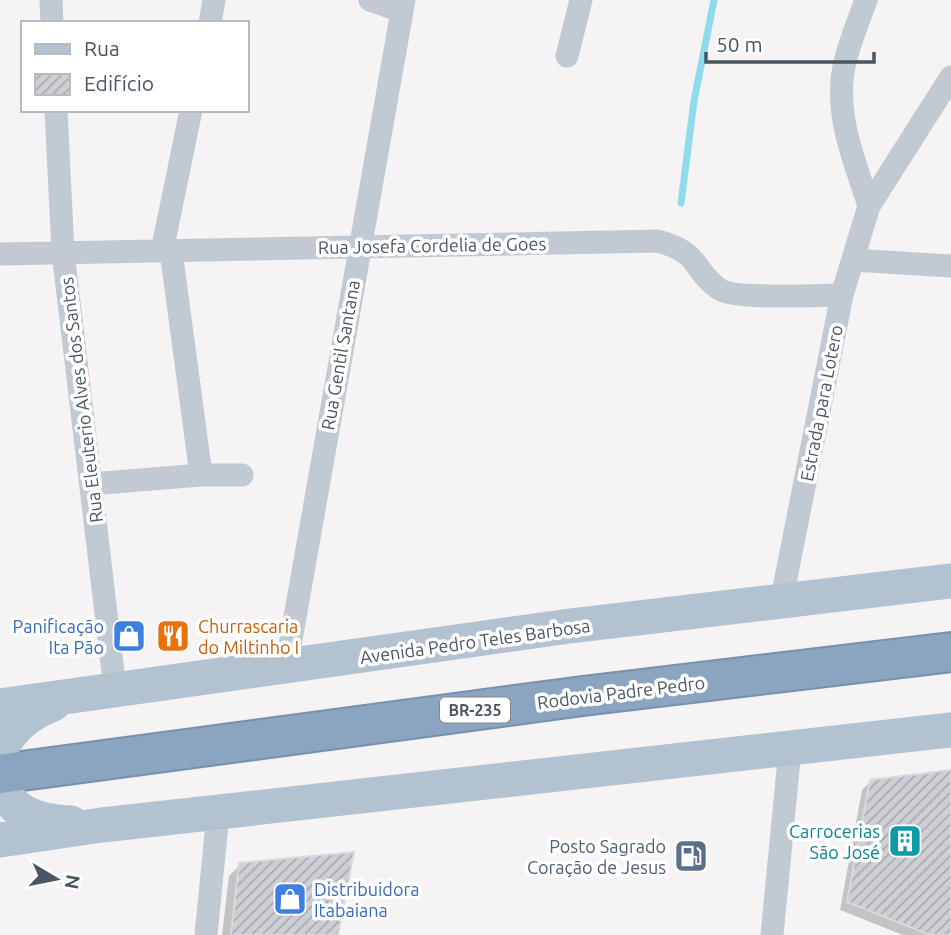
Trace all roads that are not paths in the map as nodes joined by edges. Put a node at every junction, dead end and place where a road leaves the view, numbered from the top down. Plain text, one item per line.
1 (51, 0) edge
2 (214, 0) edge
3 (369, 0) edge
4 (581, 0) edge
5 (866, 0) edge
6 (403, 5) edge
7 (52, 21) edge
8 (210, 21) edge
9 (567, 56) dead end
10 (951, 77) edge
11 (56, 112) edge
12 (191, 112) edge
13 (869, 206) junction
14 (359, 248) junction
15 (166, 251) junction
16 (63, 252) junction
17 (0, 254) edge
18 (852, 260) junction
19 (951, 266) edge
20 (842, 295) junction
21 (201, 475) junction
22 (242, 475) dead end
23 (90, 484) junction
24 (951, 581) edge
25 (781, 603) junction
26 (951, 652) edge
27 (286, 668) junction
28 (115, 689) junction
29 (72, 696) junction
30 (0, 706) edge
31 (951, 730) edge
32 (0, 749) edge
33 (790, 749) junction
34 (0, 774) edge
35 (0, 783) edge
36 (218, 814) junction
37 (102, 825) junction
38 (0, 841) edge
39 (206, 935) edge
40 (772, 935) edge

1 - 7 street
2 - 8 street
3 - 6 street
4 - 9 street
5 - 13 street
6 - 14 street, Rua Gentil Santana
10 - 13 street, Estrada para Lotero
11 - 16 street, Rua Eleuterio Alves dos Santos
12 - 15 street
13 - 18 street, Estrada para Lotero
14 - 15 street, Rua Josefa Cordelia de Goes
14 - 20 street, Rua Josefa Cordelia de Goes
14 - 27 street, Rua Gentil Santana
15 - 16 street, Rua Josefa Cordelia de Goes
15 - 21 street
16 - 17 street, Rua Josefa Cordelia de Goes
16 - 23 street, Rua Eleuterio Alves dos Santos
18 - 19 street
18 - 20 street, Estrada para Lotero
20 - 25 street, Estrada para Lotero
21 - 22 street
21 - 23 street
23 - 28 street, Rua Eleuterio Alves dos Santos
24 - 25 main road, Avenida Pedro Teles Barbosa
25 - 27 main road, Avenida Pedro Teles Barbosa
26 - 34 highway, Rodovia Padre Pedro / BR-235
27 - 28 main road, Avenida Pedro Teles Barbosa
28 - 29 main road, Avenida Pedro Teles Barbosa
29 - 30 main road, Avenida Pedro Teles Barbosa
29 - 32 main road
31 - 33 main road
33 - 36 main road
33 - 40 street
35 - 37 main road
36 - 37 main road
36 - 39 street
37 - 38 main road

